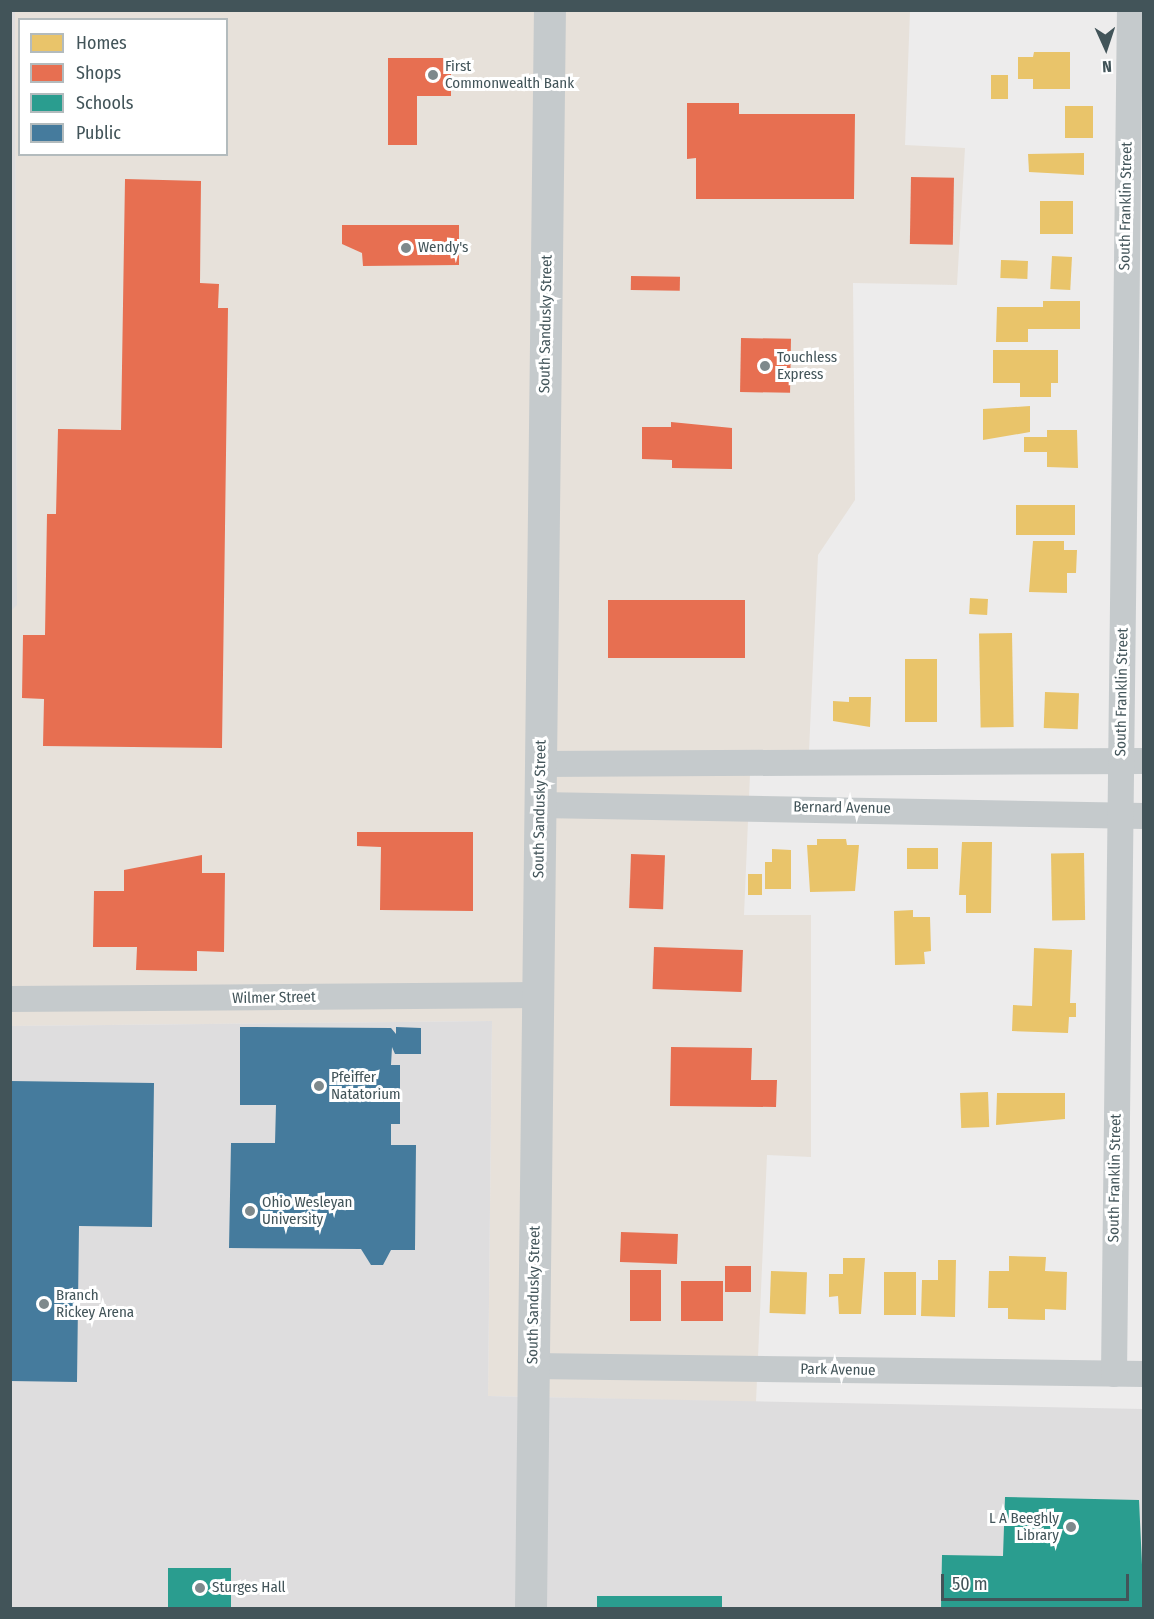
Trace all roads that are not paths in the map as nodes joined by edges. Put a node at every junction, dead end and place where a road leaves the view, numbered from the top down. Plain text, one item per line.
1 (550, 10) edge
2 (1130, 10) edge
3 (1132, 761) edge
4 (541, 764) junction
5 (540, 805) junction
6 (1131, 816) edge
7 (538, 995) junction
8 (10, 999) edge
9 (533, 1366) junction
10 (1114, 1374) junction
11 (1143, 1374) edge
12 (531, 1608) edge

1 - 4 street, South Sandusky Street
2 - 3 street, South Franklin Street
3 - 4 street
3 - 6 street, South Franklin Street
4 - 5 street, South Sandusky Street
5 - 6 street, Bernard Avenue
5 - 7 street, South Sandusky Street
6 - 10 street, South Franklin Street
7 - 8 street, Wilmer Street
7 - 9 street, South Sandusky Street
9 - 10 street, Park Avenue
9 - 12 street, South Sandusky Street
10 - 11 street, Park Avenue

